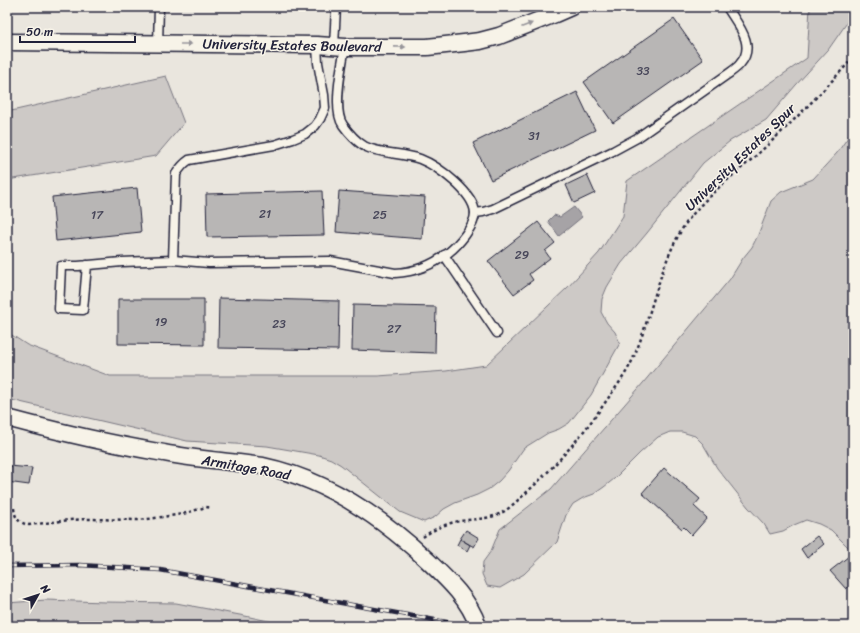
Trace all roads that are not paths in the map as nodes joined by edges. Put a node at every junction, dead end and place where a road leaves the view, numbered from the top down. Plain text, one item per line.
1 (159, 7) edge
2 (336, 7) edge
3 (571, 7) edge
4 (727, 7) edge
5 (7, 42) edge
6 (158, 44) junction
7 (317, 45) junction
8 (340, 46) junction
9 (475, 213) junction
10 (444, 255) junction
11 (173, 260) junction
12 (87, 265) junction
13 (496, 333) dead end
14 (7, 418) edge
15 (478, 626) edge

1 - 6 lane
2 - 8 lane
8 -> 3 street, University Estates Boulevard
4 - 9 lane
5 - 6 street, University Estates Boulevard
6 -> 7 street, University Estates Boulevard
7 - 8 street, University Estates Boulevard
7 - 11 lane
8 - 9 lane
9 - 10 lane
10 - 11 lane
10 - 13 lane
11 - 12 lane
12 - 12 lane
14 - 15 street, Armitage Road

